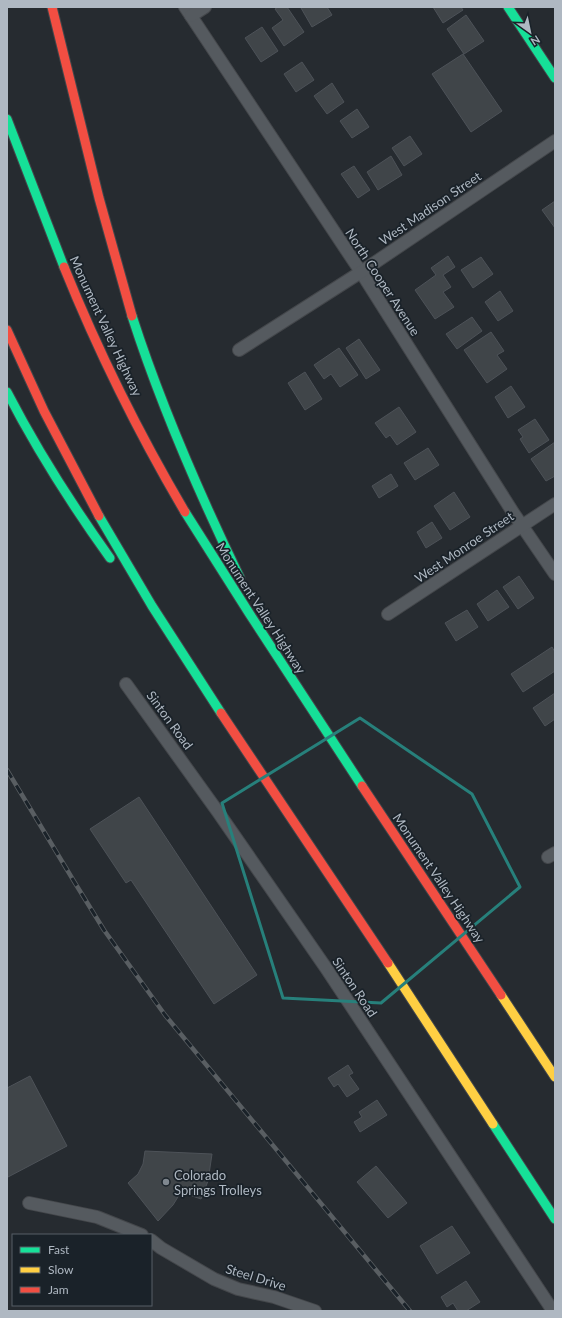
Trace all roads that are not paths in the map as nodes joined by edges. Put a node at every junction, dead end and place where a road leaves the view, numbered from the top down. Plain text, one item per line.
1 (52, 7) edge
2 (205, 7) edge
3 (508, 7) edge
4 (188, 12) edge
5 (555, 78) edge
6 (7, 119) edge
7 (555, 141) edge
8 (361, 272) junction
9 (7, 330) edge
10 (239, 350) dead end
11 (7, 392) edge
12 (555, 504) edge
13 (522, 525) junction
14 (116, 567) dead end
15 (555, 574) edge
16 (125, 579) dead end
17 (388, 614) dead end
18 (176, 645) junction
19 (292, 681) junction
20 (126, 684) dead end
21 (555, 1077) edge
22 (29, 1203) dead end
23 (555, 1219) edge
24 (140, 1234) edge
25 (152, 1241) edge
26 (315, 1311) edge
27 (553, 1311) edge

1 - 19 main road
2 - 4 street
3 - 5 main road
4 - 8 street, North Cooper Avenue
6 - 19 main road, Monument Valley Highway
7 - 8 street, West Madison Street
8 - 10 street, West Madison Street
8 - 13 street, North Cooper Avenue
9 - 18 main road
11 - 14 main road
12 - 13 street, West Monroe Street
13 - 15 street, North Cooper Avenue
13 - 17 street, West Monroe Street
16 - 18 main road
18 - 23 main road
19 - 21 main road, Monument Valley Highway
20 - 27 street, Sinton Road
22 - 24 street
25 - 26 street, Steel Drive

